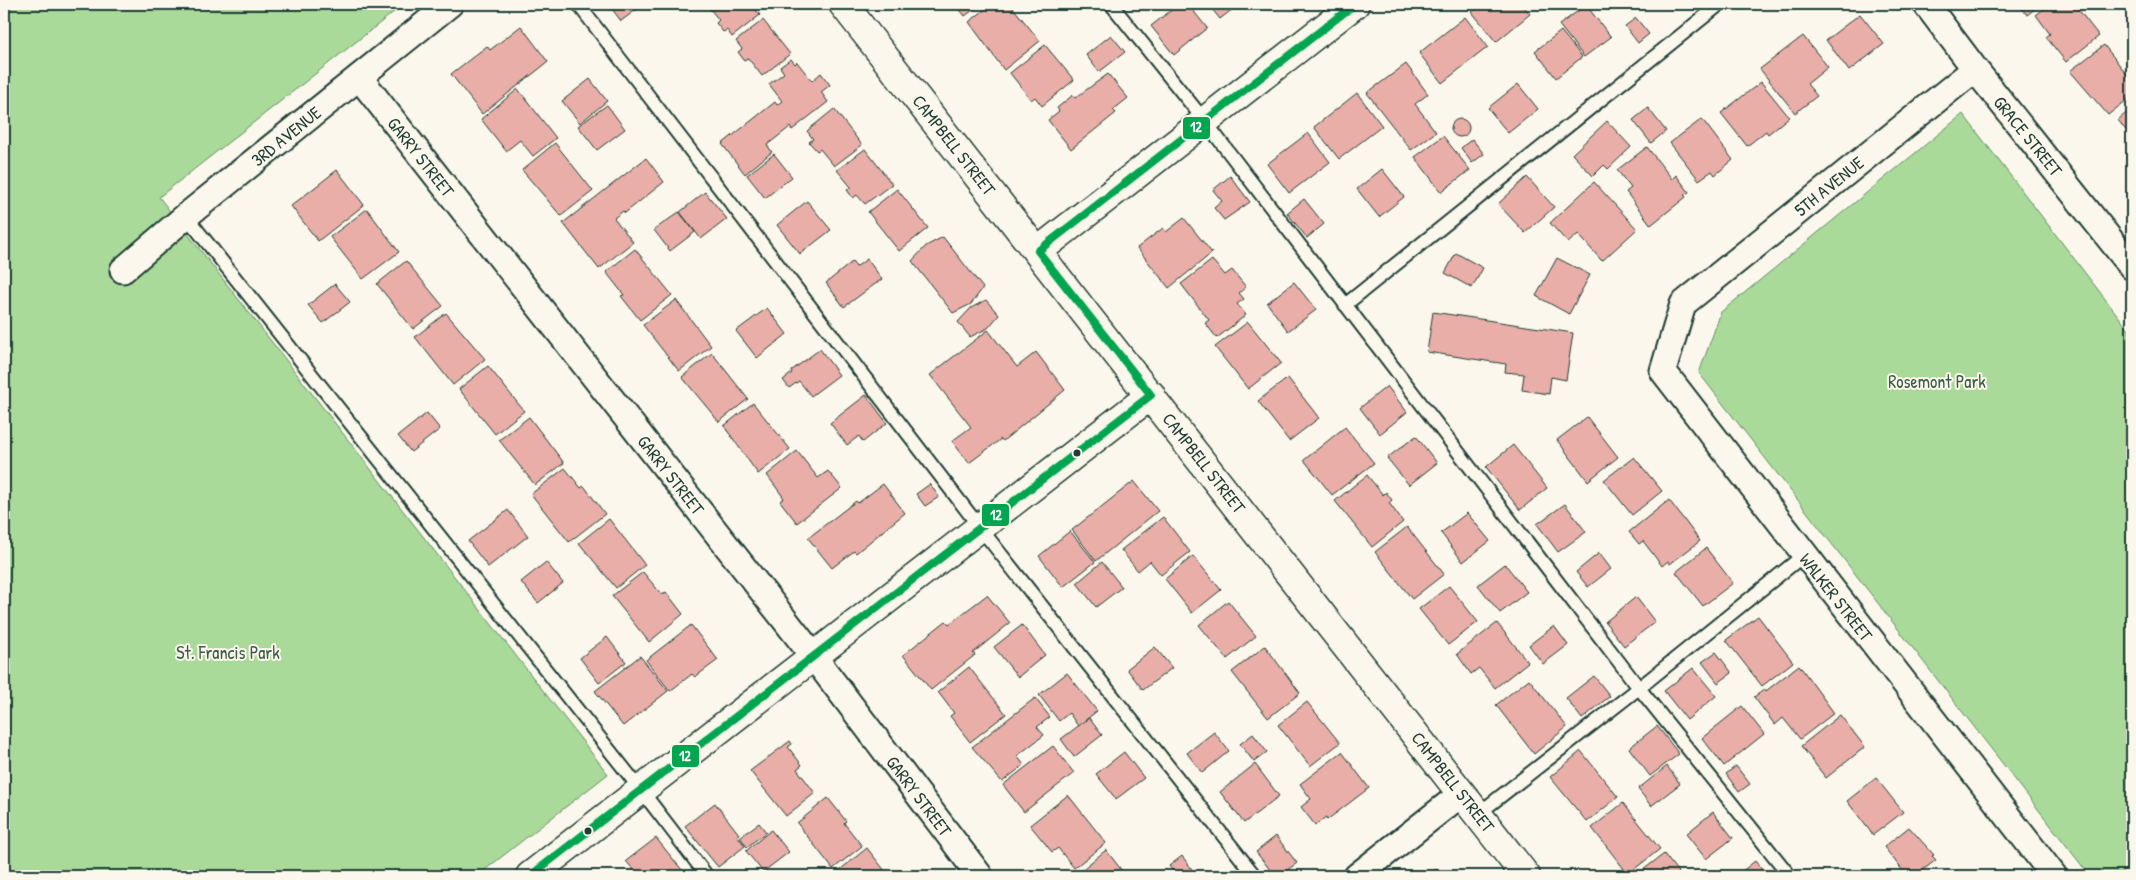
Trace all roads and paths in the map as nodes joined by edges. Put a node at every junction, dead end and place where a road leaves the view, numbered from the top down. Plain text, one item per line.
1 (450, 4) edge
2 (578, 4) edge
3 (843, 4) edge
4 (1111, 4) edge
5 (1355, 4) edge
6 (1720, 4) edge
7 (1926, 4) edge
8 (1975, 69) junction
9 (359, 77) junction
10 (1204, 120) junction
11 (186, 216) junction
12 (1038, 252) junction
13 (2132, 267) edge
14 (123, 270) dead end
15 (1683, 304) joint
16 (1345, 305) junction
17 (1151, 395) junction
18 (981, 529) junction
19 (1804, 555) junction
20 (814, 657) junction
21 (1639, 688) junction
22 (641, 790) junction
23 (1470, 804) junction
24 (530, 876) edge
25 (707, 876) edge
26 (980, 876) edge
27 (1255, 876) edge
28 (1358, 876) edge
29 (1526, 876) edge
30 (1790, 876) edge
31 (2054, 876) edge

1 - 9 street, 3RD AVENUE
2 - 18 lane
3 - 12 street, CAMPBELL STREET
4 - 10 lane
5 - 10 street
6 - 16 lane
7 - 8 street, GRACE STREET
8 - 13 street, GRACE STREET
8 - 15 street, 5TH AVENUE
9 - 11 street, 3RD AVENUE
9 - 20 street, GARRY STREET
10 - 12 street
10 - 16 lane
11 - 14 street, 3RD AVENUE
11 - 22 lane
12 - 17 street, CAMPBELL STREET
15 - 19 street, WALKER STREET
16 - 21 lane
17 - 18 street
17 - 23 street, CAMPBELL STREET
18 - 20 street
18 - 27 lane
19 - 21 lane
19 - 31 street, WALKER STREET
20 - 22 street
20 - 26 street, GARRY STREET
21 - 23 lane
21 - 30 lane
22 - 24 street
22 - 25 lane
23 - 28 street
23 - 29 street, CAMPBELL STREET

